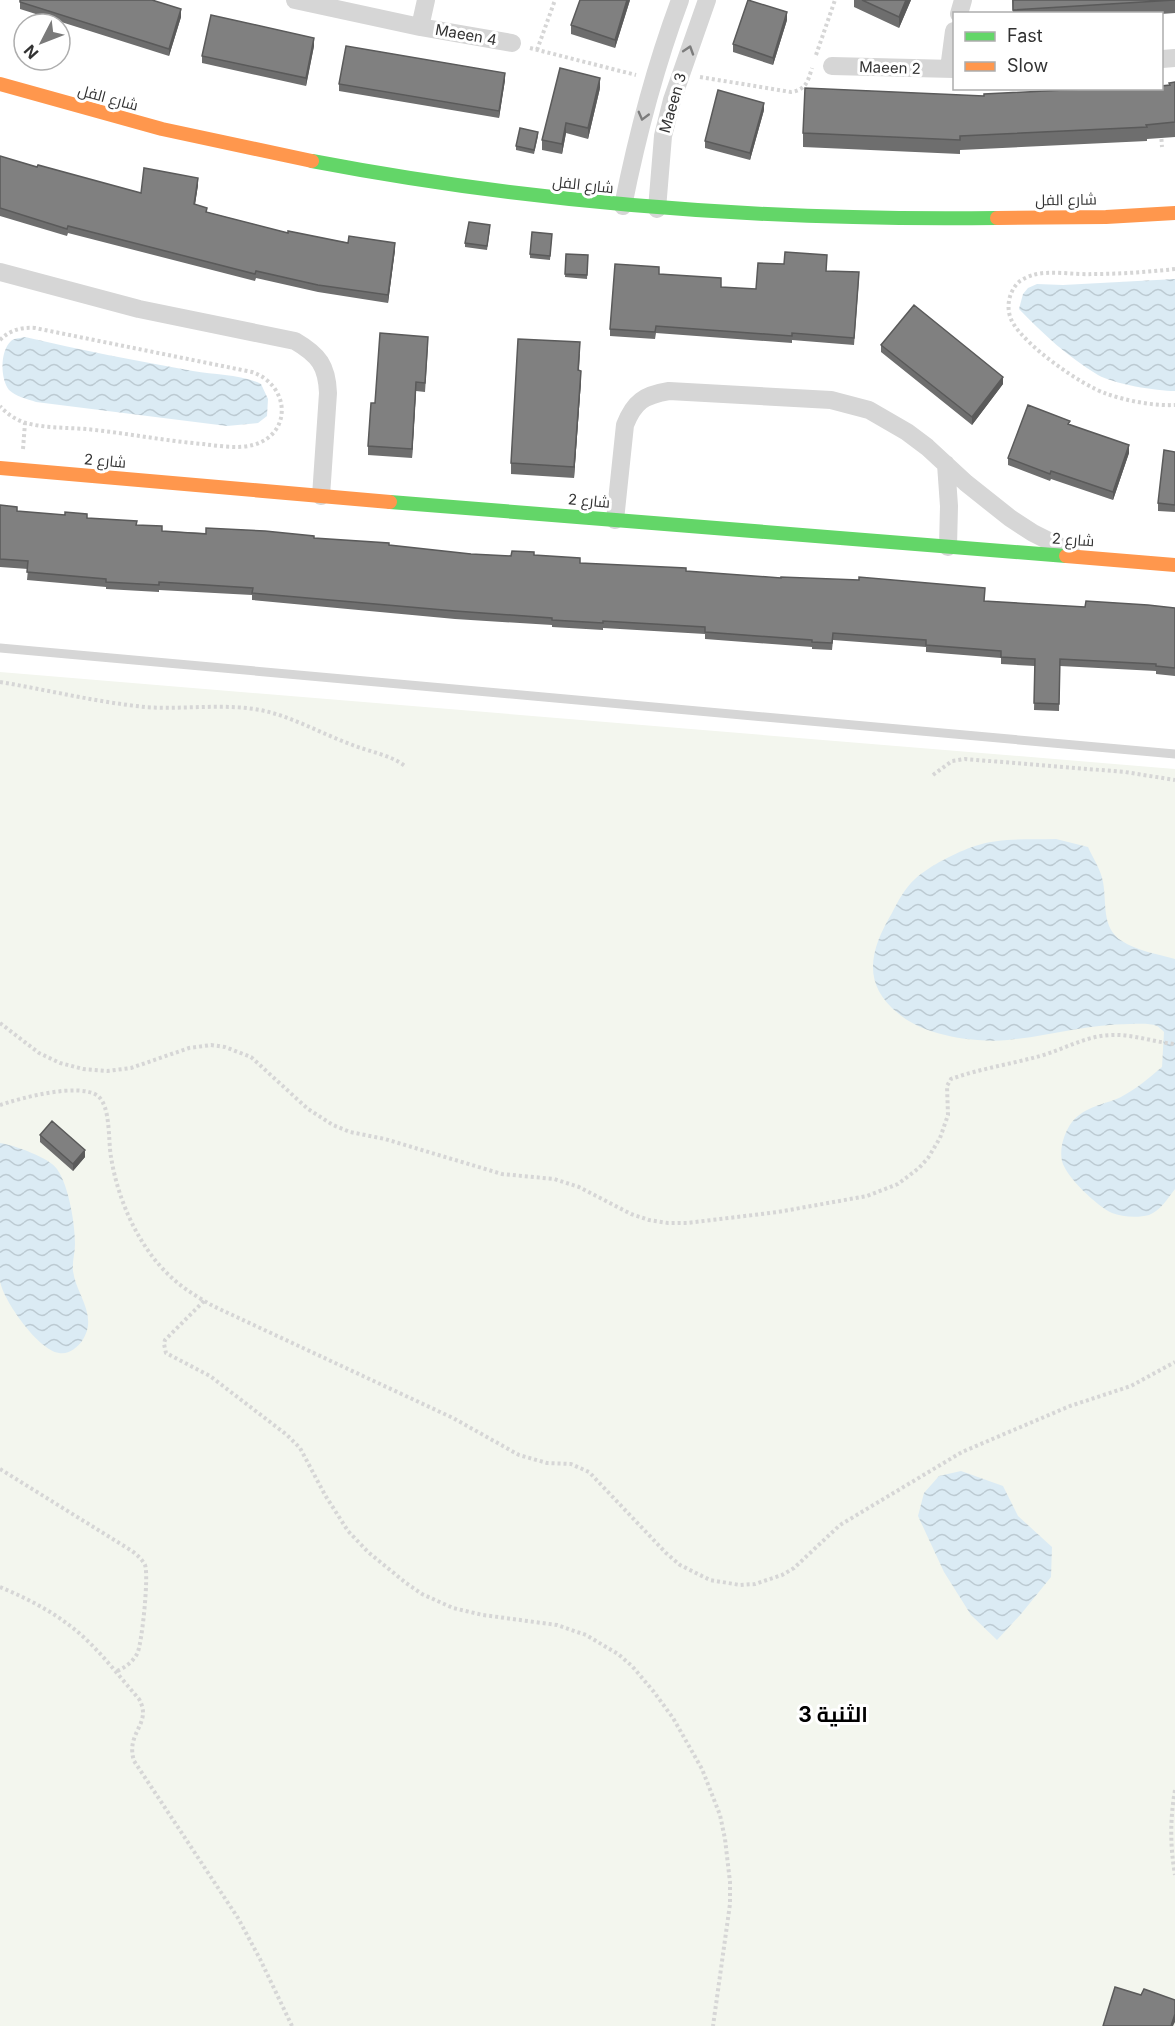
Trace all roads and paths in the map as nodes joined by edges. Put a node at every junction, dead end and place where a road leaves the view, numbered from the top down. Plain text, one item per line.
1 (295, 0) edge
2 (426, 0) edge
3 (555, 0) edge
4 (680, 0) edge
5 (707, 0) edge
6 (835, 0) edge
7 (420, 27) junction
8 (512, 43) joint
9 (537, 50) junction
10 (953, 50) edge
11 (831, 66) dead end
12 (952, 69) edge
13 (681, 74) junction
14 (653, 79) junction
15 (0, 84) edge
16 (1160, 124) edge
17 (1162, 147) dead end
18 (623, 206) junction
19 (657, 209) junction
20 (1175, 213) edge
21 (1175, 269) edge
22 (0, 272) edge
23 (0, 340) edge
24 (1175, 405) edge
25 (0, 406) edge
26 (946, 464) junction
27 (0, 468) edge
28 (321, 496) junction
29 (615, 520) junction
30 (948, 548) junction
31 (1083, 558) junction
32 (1175, 565) edge
33 (0, 648) edge
34 (0, 682) edge
35 (1175, 754) edge
36 (405, 766) dead end
37 (933, 775) dead end
38 (1175, 780) edge
39 (0, 1023) edge
40 (1175, 1044) edge
41 (0, 1106) edge
42 (204, 1301) junction
43 (1175, 1362) edge
44 (0, 1469) edge
45 (0, 1587) edge
46 (115, 1672) junction
47 (1175, 1791) edge
48 (1175, 1875) edge
49 (292, 2026) edge
50 (713, 2026) edge

1 - 7 street, Maeen 4
2 - 7 street, Maeen 4
3 - 9 path
4 - 14 street, Maeen 3
13 -> 5 street, Maeen 3
6 - 13 path
7 - 8 street, Maeen 4
8 - 9 path
9 - 14 path
10 - 12 street, Maeen 2
11 - 12 street, Maeen 2
13 - 19 street, Maeen 3
14 -> 18 street, Maeen 3
15 - 18 street, شارع الفل
16 - 17 path
18 - 19 street, شارع الفل
19 - 20 street, شارع الفل
21 - 24 path
22 - 28 street
23 - 25 path
26 - 29 street
26 - 30 street
26 - 31 street
27 - 28 street, شارع 2
28 - 29 street, شارع 2
29 - 30 street, شارع 2
30 - 31 street, شارع 2
31 - 32 street, شارع 2
33 - 35 lane
34 - 36 path
37 - 38 path
39 - 40 path
41 - 42 path
42 - 43 path
42 - 50 path
44 - 46 path
45 - 46 path
46 - 49 path
47 - 48 path

